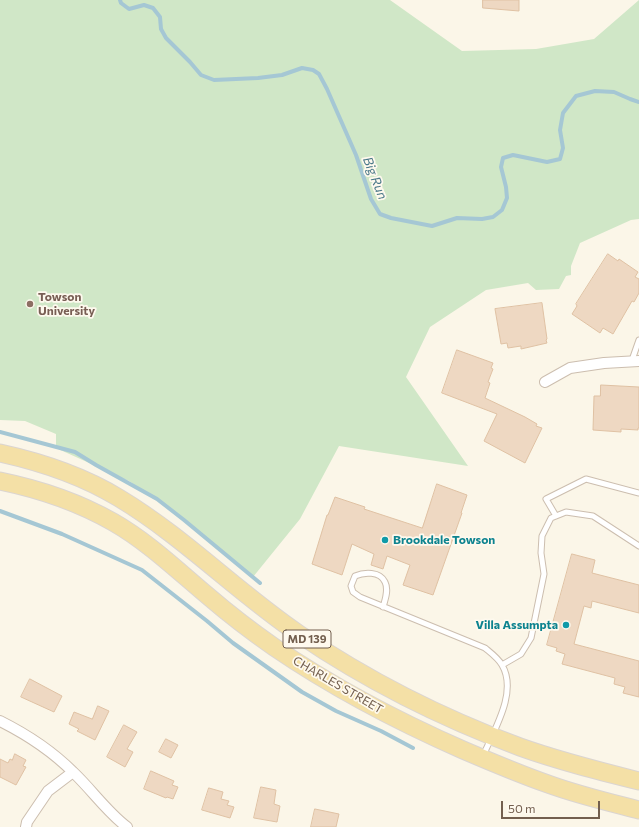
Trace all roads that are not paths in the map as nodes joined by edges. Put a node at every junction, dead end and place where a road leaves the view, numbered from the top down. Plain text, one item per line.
1 (639, 340) edge
2 (636, 360) edge
3 (545, 382) dead end
4 (0, 453) edge
5 (0, 481) edge
6 (639, 493) edge
7 (556, 516) junction
8 (639, 546) edge
9 (382, 607) junction
10 (502, 665) junction
11 (0, 721) edge
12 (492, 736) junction
13 (482, 758) junction
14 (73, 772) junction
15 (639, 781) edge
16 (639, 810) edge
17 (26, 827) edge
18 (128, 827) edge

1 - 2 lane
2 - 3 street
4 - 12 main road, CHARLES STREET / MD 139
5 - 13 main road, CHARLES STREET / MD 139
6 - 7 lane
7 - 8 lane
7 - 10 lane
9 - 9 lane
9 - 10 lane
10 - 12 lane
11 - 14 street
12 - 13 lane
12 - 15 main road, CHARLES STREET / MD 139
13 - 16 main road, CHARLES STREET / MD 139
14 - 17 street
14 - 18 street

